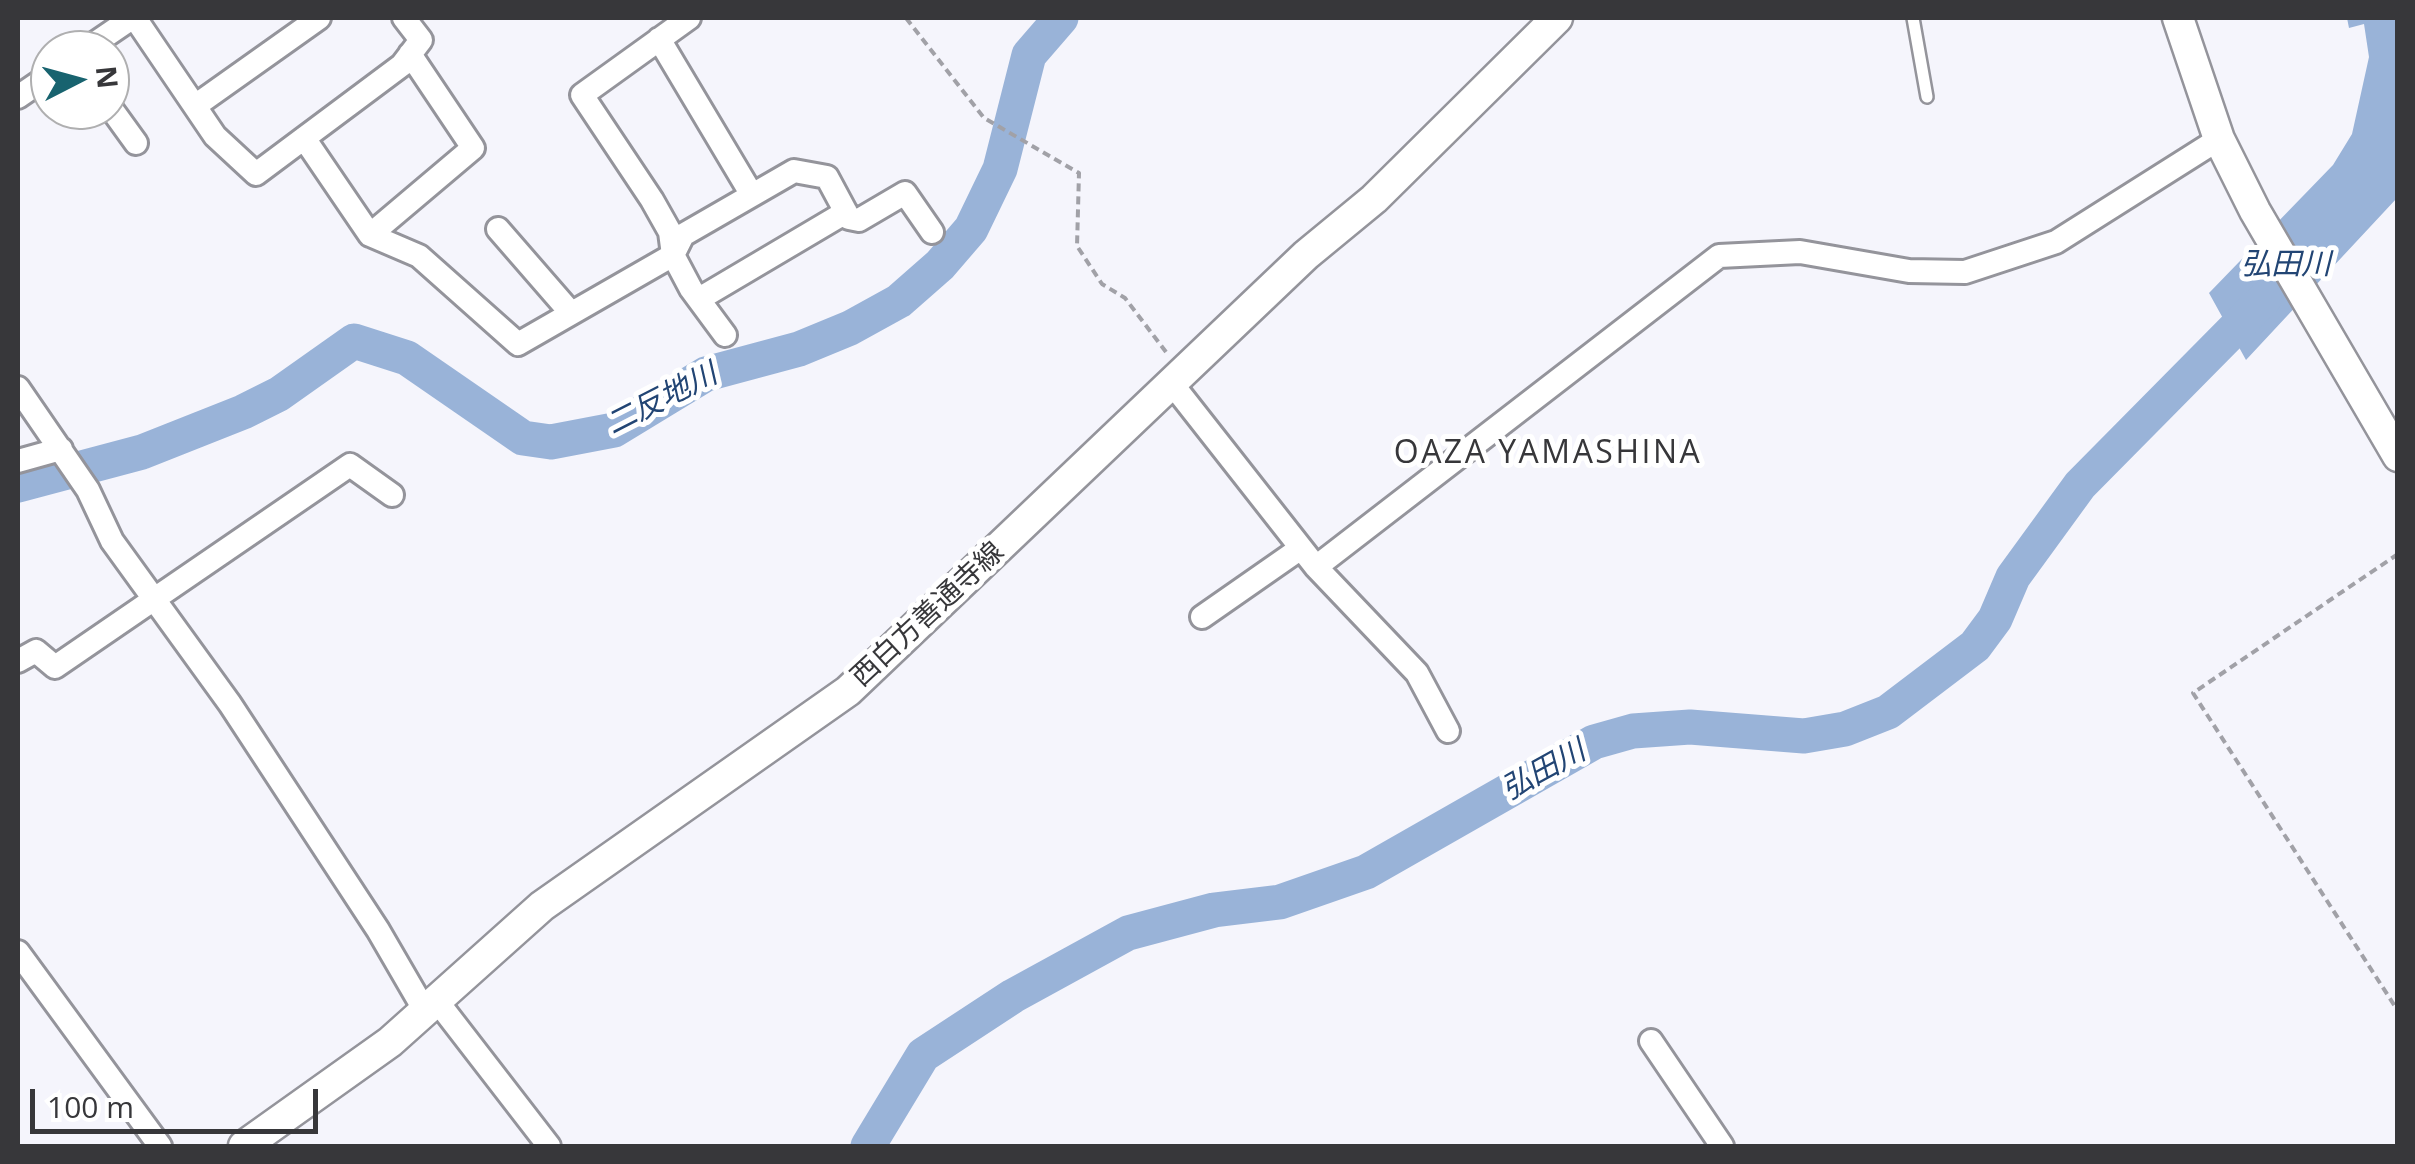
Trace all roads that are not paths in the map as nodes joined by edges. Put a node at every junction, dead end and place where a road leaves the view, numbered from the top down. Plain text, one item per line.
1 (133, 18) edge
2 (319, 18) edge
3 (404, 18) edge
4 (689, 18) edge
5 (1557, 18) edge
6 (1912, 18) edge
7 (2178, 18) edge
8 (660, 39) junction
9 (410, 54) junction
10 (1926, 96) dead end
11 (195, 106) junction
12 (127, 130) edge
13 (304, 138) junction
14 (2220, 139) junction
15 (136, 143) dead end
16 (752, 195) junction
17 (846, 212) junction
18 (498, 230) dead end
19 (932, 232) dead end
20 (370, 234) junction
21 (673, 254) junction
22 (699, 298) junction
23 (571, 313) junction
24 (725, 335) dead end
25 (1174, 386) junction
26 (18, 388) edge
27 (62, 450) junction
28 (2398, 456) edge
29 (18, 461) edge
30 (392, 494) dead end
31 (1301, 548) junction
32 (1316, 567) junction
33 (154, 600) junction
34 (1202, 617) dead end
35 (18, 662) edge
36 (1448, 731) dead end
37 (18, 952) edge
38 (431, 1006) junction
39 (1651, 1041) dead end
40 (160, 1146) edge
41 (244, 1146) edge
42 (548, 1146) edge
43 (1722, 1146) edge

1 - 11 street
2 - 11 street
3 - 9 street
4 - 8 street
5 - 25 main road, 西白方善通寺線
6 - 10 lane
7 - 14 main road
8 - 16 street
8 - 21 street
9 - 13 street
9 - 20 street
11 - 13 street
12 - 15 street
13 - 20 street
14 - 28 main road
14 - 32 street
16 - 17 street
16 - 21 street
17 - 19 street
17 - 22 street
18 - 23 street
20 - 23 street
21 - 22 street
21 - 23 street
22 - 24 street
25 - 31 street
25 - 38 main road, 西白方善通寺線
26 - 27 street
27 - 29 street
27 - 33 street
30 - 33 street
31 - 32 street
31 - 34 street
32 - 36 street
33 - 35 street
33 - 38 street
37 - 40 street
38 - 41 main road, 西白方善通寺線
38 - 42 street
39 - 43 street

